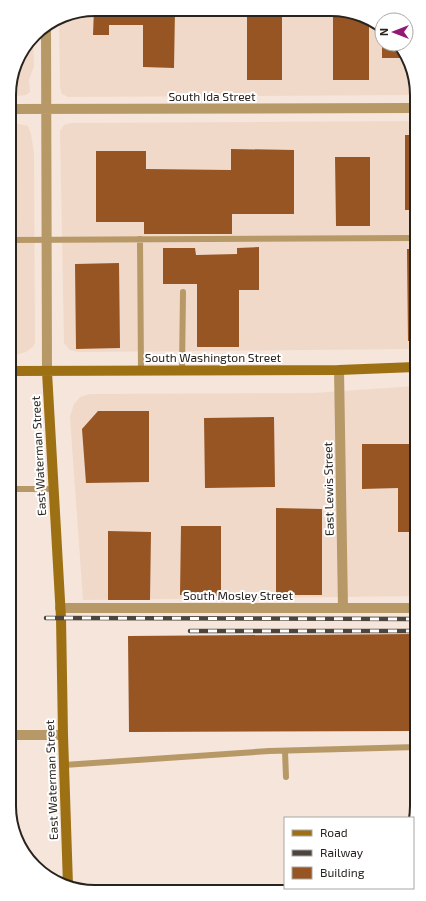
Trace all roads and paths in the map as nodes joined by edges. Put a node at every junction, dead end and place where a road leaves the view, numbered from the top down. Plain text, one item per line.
1 (46, 33) edge
2 (410, 108) edge
3 (16, 109) edge
4 (47, 109) junction
5 (410, 238) edge
6 (16, 240) edge
7 (47, 240) junction
8 (140, 240) junction
9 (183, 292) dead end
10 (410, 368) edge
11 (141, 370) junction
12 (182, 370) junction
13 (339, 370) junction
14 (16, 371) edge
15 (47, 372) junction
16 (16, 489) edge
17 (53, 489) junction
18 (60, 608) junction
19 (343, 608) junction
20 (410, 608) edge
21 (62, 735) junction
22 (16, 736) edge
23 (410, 747) edge
24 (285, 751) junction
25 (64, 765) junction
26 (286, 777) dead end
27 (68, 880) edge

1 - 4 street, East Waterman Street
2 - 4 street, South Ida Street
3 - 4 street, South Ida Street
4 - 7 street, East Waterman Street
5 - 8 lane
6 - 7 lane
7 - 8 lane
7 - 15 street, East Waterman Street
8 - 11 lane
9 - 12 lane
10 - 13 street, South Washington Street
11 - 12 street, South Washington Street
11 - 15 street, South Washington Street
12 - 13 street, South Washington Street
13 - 19 street, East Lewis Street
14 - 15 street, South Washington Street
15 - 17 street, East Waterman Street
16 - 17 lane
17 - 18 street, East Waterman Street
18 - 19 street, South Mosley Street
18 - 21 street, East Waterman Street
19 - 20 street, South Mosley Street
21 - 22 street
21 - 25 street, East Waterman Street
23 - 24 lane
24 - 25 lane
24 - 26 lane
25 - 27 street, East Waterman Street

